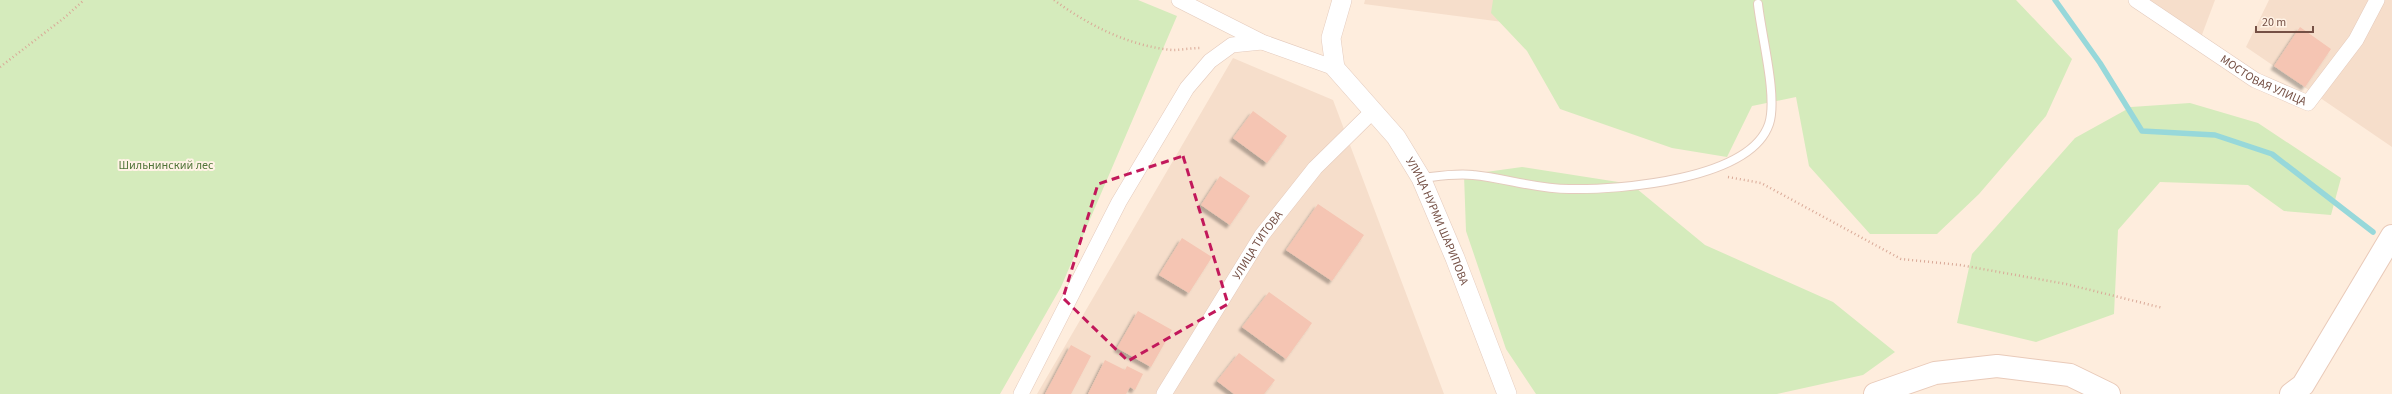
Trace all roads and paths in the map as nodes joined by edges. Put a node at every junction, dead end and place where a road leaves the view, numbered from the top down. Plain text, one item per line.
1 (84, 0) edge
2 (1054, 0) edge
3 (1179, 0) edge
4 (1342, 0) edge
5 (2136, 0) edge
6 (2378, 0) edge
7 (1758, 4) dead end
8 (1262, 42) junction
9 (1232, 45) junction
10 (0, 67) edge
11 (1335, 68) junction
12 (1372, 112) junction
13 (1704, 173) junction
14 (1421, 178) junction
15 (2392, 236) edge
16 (2163, 308) dead end
17 (1021, 394) edge
18 (1164, 394) edge
19 (1507, 394) edge
20 (1875, 394) edge
21 (2109, 394) edge
22 (2291, 394) edge

1 - 10 path
2 - 9 path
3 - 8 street
4 - 11 street
5 - 6 street, МОСТОВАЯ УЛИЦА
7 - 13 lane
8 - 9 street
8 - 11 street
9 - 17 street
11 - 12 street, УЛИЦА НУРМИ ШАРИПОВА
12 - 14 street, УЛИЦА НУРМИ ШАРИПОВА
12 - 18 street, УЛИЦА ТИТОВА
13 - 14 lane
13 - 16 path
14 - 19 street, УЛИЦА НУРМИ ШАРИПОВА
15 - 22 main road
20 - 21 main road

